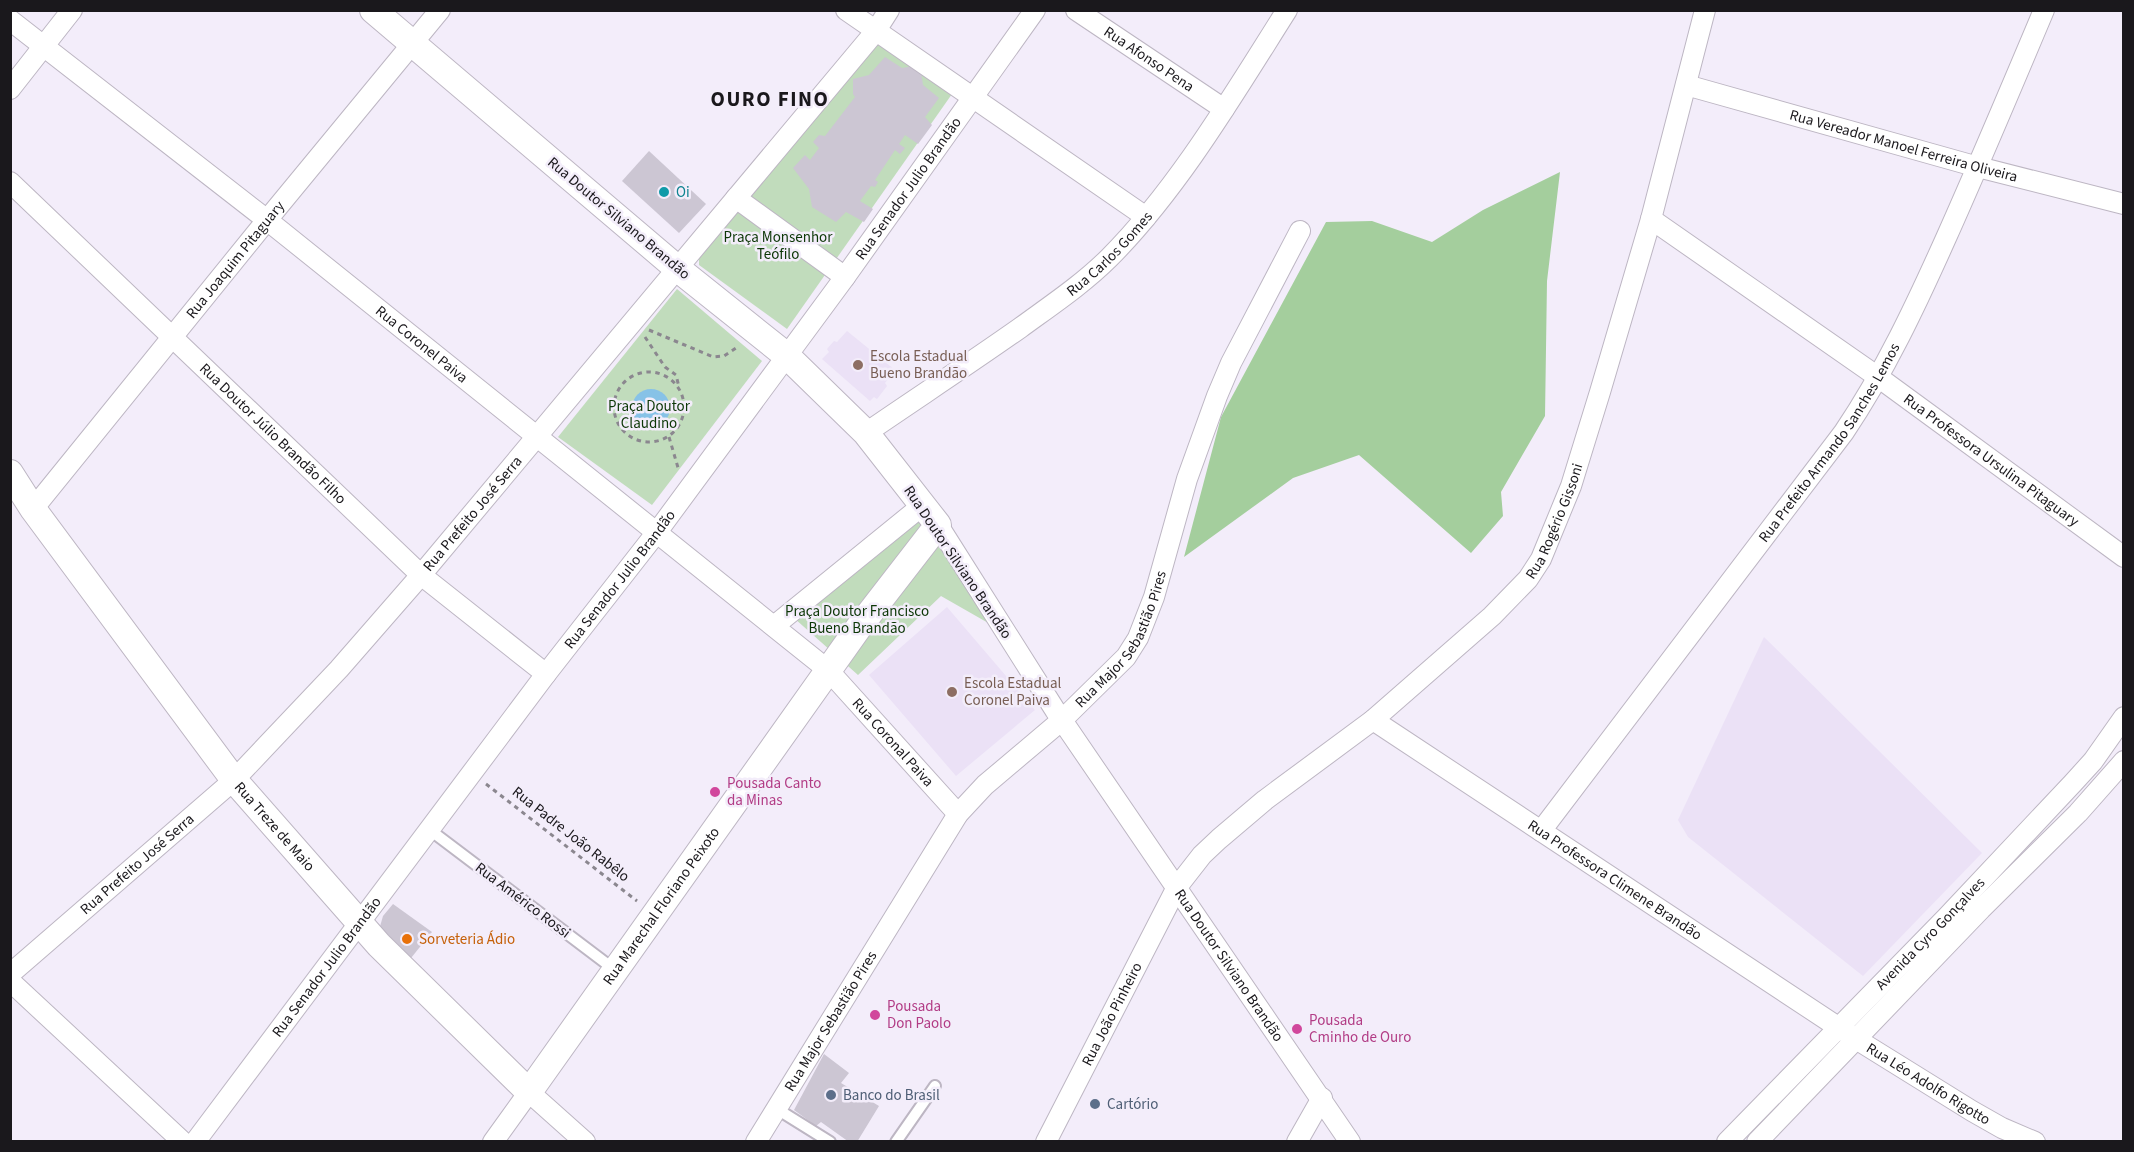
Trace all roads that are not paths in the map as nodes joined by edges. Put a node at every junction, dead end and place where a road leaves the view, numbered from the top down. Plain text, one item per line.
1 (72, 10) edge
2 (373, 10) edge
3 (440, 10) edge
4 (846, 10) edge
5 (889, 10) edge
6 (1035, 10) edge
7 (1076, 10) edge
8 (1287, 10) edge
9 (1705, 10) edge
10 (2044, 10) edge
11 (10, 20) edge
12 (874, 32) junction
13 (413, 44) junction
14 (43, 46) junction
15 (1686, 85) junction
16 (10, 89) edge
17 (973, 99) junction
18 (1224, 109) junction
19 (1978, 167) junction
20 (10, 182) edge
21 (736, 198) junction
22 (2124, 204) edge
23 (1146, 217) junction
24 (1651, 219) junction
25 (267, 220) junction
26 (1300, 231) dead end
27 (678, 269) junction
28 (845, 277) junction
29 (171, 338) junction
30 (788, 356) junction
31 (1878, 377) junction
32 (866, 433) junction
33 (537, 437) junction
34 (10, 473) edge
35 (923, 505) junction
36 (33, 509) junction
37 (938, 525) junction
38 (657, 532) junction
39 (2124, 557) edge
40 (421, 575) junction
41 (774, 626) junction
42 (828, 670) junction
43 (546, 674) junction
44 (2123, 717) edge
45 (1062, 720) junction
46 (1373, 720) junction
47 (2124, 761) edge
48 (234, 780) junction
49 (958, 814) junction
50 (430, 830) junction
51 (1541, 831) junction
52 (1177, 887) junction
53 (1967, 895) junction
54 (1981, 909) junction
55 (359, 923) junction
56 (616, 970) junction
57 (10, 974) edge
58 (10, 981) edge
59 (1848, 1033) junction
60 (935, 1086) dead end
61 (529, 1092) junction
62 (1322, 1098) junction
63 (777, 1109) junction
64 (183, 1142) edge
65 (195, 1142) edge
66 (493, 1142) edge
67 (585, 1142) edge
68 (756, 1142) edge
69 (830, 1142) edge
70 (896, 1142) edge
71 (1046, 1142) edge
72 (1297, 1142) edge
73 (1350, 1142) edge
74 (1727, 1142) edge
75 (1757, 1142) edge
76 (2035, 1142) edge

1 - 14 street
2 - 13 street, Rua Doutor Silviano Brandão
3 - 13 street, Rua Joaquim Pitaguary
4 - 12 street
5 - 12 street, Rua Prefeito José Serra
6 - 17 street, Rua Senador Julio Brandão
7 - 18 street, Rua Afonso Pena
8 - 18 street, Rua Carlos Gomes
9 - 15 street, Rua Rogério Gissoni
10 - 19 street, Rua Prefeito Armando Sanches Lemos
11 - 14 street, Rua Coronel Paiva
12 - 17 street
12 - 21 street, Rua Prefeito José Serra
13 - 25 street, Rua Joaquim Pitaguary
13 - 27 street, Rua Doutor Silviano Brandão
14 - 16 street
14 - 25 street, Rua Coronel Paiva
15 - 19 street, Rua Vereador Manoel Ferreira Oliveira
15 - 24 street, Rua Rogério Gissoni
17 - 23 street
17 - 28 street, Rua Senador Julio Brandão
18 - 23 street, Rua Carlos Gomes
19 - 22 street, Rua Vereador Manoel Ferreira Oliveira
19 - 31 street, Rua Prefeito Armando Sanches Lemos
20 - 29 street, Rua Doutor Júlio Brandão Filho
21 - 27 street, Rua Prefeito José Serra
21 - 28 street
23 - 32 street, Rua Carlos Gomes
24 - 31 street, Rua Professora Ursulina Pitaguary
24 - 46 street, Rua Rogério Gissoni
25 - 29 street, Rua Joaquim Pitaguary
25 - 33 street, Rua Coronel Paiva
26 - 45 street, Rua Major Sebastião Pires
27 - 30 street, Rua Doutor Silviano Brandão
27 - 33 street, Rua Prefeito José Serra
28 - 30 street, Rua Senador Julio Brandão
29 - 36 street, Rua Joaquim Pitaguary
29 - 40 street, Rua Doutor Júlio Brandão Filho
30 - 32 street, Rua Doutor Silviano Brandão
30 - 38 street, Rua Senador Julio Brandão
31 - 39 street, Rua Professora Ursulina Pitaguary
31 - 51 street, Rua Prefeito Armando Sanches Lemos
32 - 35 street, Rua Doutor Silviano Brandão
33 - 38 street, Rua Coronel Paiva
33 - 40 street, Rua Prefeito José Serra
34 - 36 street, Rua Treze de Maio
35 - 37 street, Rua Doutor Silviano Brandão
35 - 41 street
36 - 48 street, Rua Treze de Maio
37 - 42 street, Rua Marechal Floriano Peixoto
37 - 45 street, Rua Doutor Silviano Brandão
38 - 41 street, Rua Coronel Paiva
38 - 43 street, Rua Senador Julio Brandão
40 - 43 street, Rua Doutor Júlio Brandão Filho
40 - 48 street, Rua Prefeito José Serra
41 - 42 street, Rua Coronel Paiva
42 - 49 street, Rua Coronal Paiva
42 - 56 street, Rua Marechal Floriano Peixoto
43 - 50 street, Rua Senador Julio Brandão
44 - 53 street, Avenida Cyro Gonçalves
45 - 49 street, Rua Major Sebastião Pires
45 - 52 street, Rua Doutor Silviano Brandão
46 - 51 street, Rua Professora Climene Brandão
46 - 52 street, Rua Rogério Gissoni
47 - 54 street, Avenida Cyro Gonçalves
48 - 55 street, Rua Treze de Maio
48 - 57 street, Rua Prefeito José Serra
49 - 63 street, Rua Major Sebastião Pires
50 - 55 street, Rua Senador Julio Brandão
50 - 56 lane, Rua Américo Rossi
51 - 59 street, Rua Professora Climene Brandão
52 - 62 street, Rua Doutor Silviano Brandão
52 - 71 street, Rua João Pinheiro
53 - 54 street
53 - 59 street, Avenida Cyro Gonçalves
54 - 59 street, Avenida Cyro Gonçalves
55 - 61 street, Rua Treze de Maio
55 - 65 street, Rua Senador Julio Brandão
56 - 61 street, Rua Marechal Floriano Peixoto
58 - 64 street
59 - 74 street, Avenida Cyro Gonçalves
59 - 75 street, Avenida Cyro Gonçalves
59 - 76 street, Rua Léo Adolfo Rigotto
60 - 70 lane
61 - 66 street, Rua Marechal Floriano Peixoto
61 - 67 street, Rua Treze de Maio
62 - 72 street
62 - 73 street, Rua Doutor Silviano Brandão
63 - 68 street, Rua Major Sebastião Pires
63 - 69 lane

